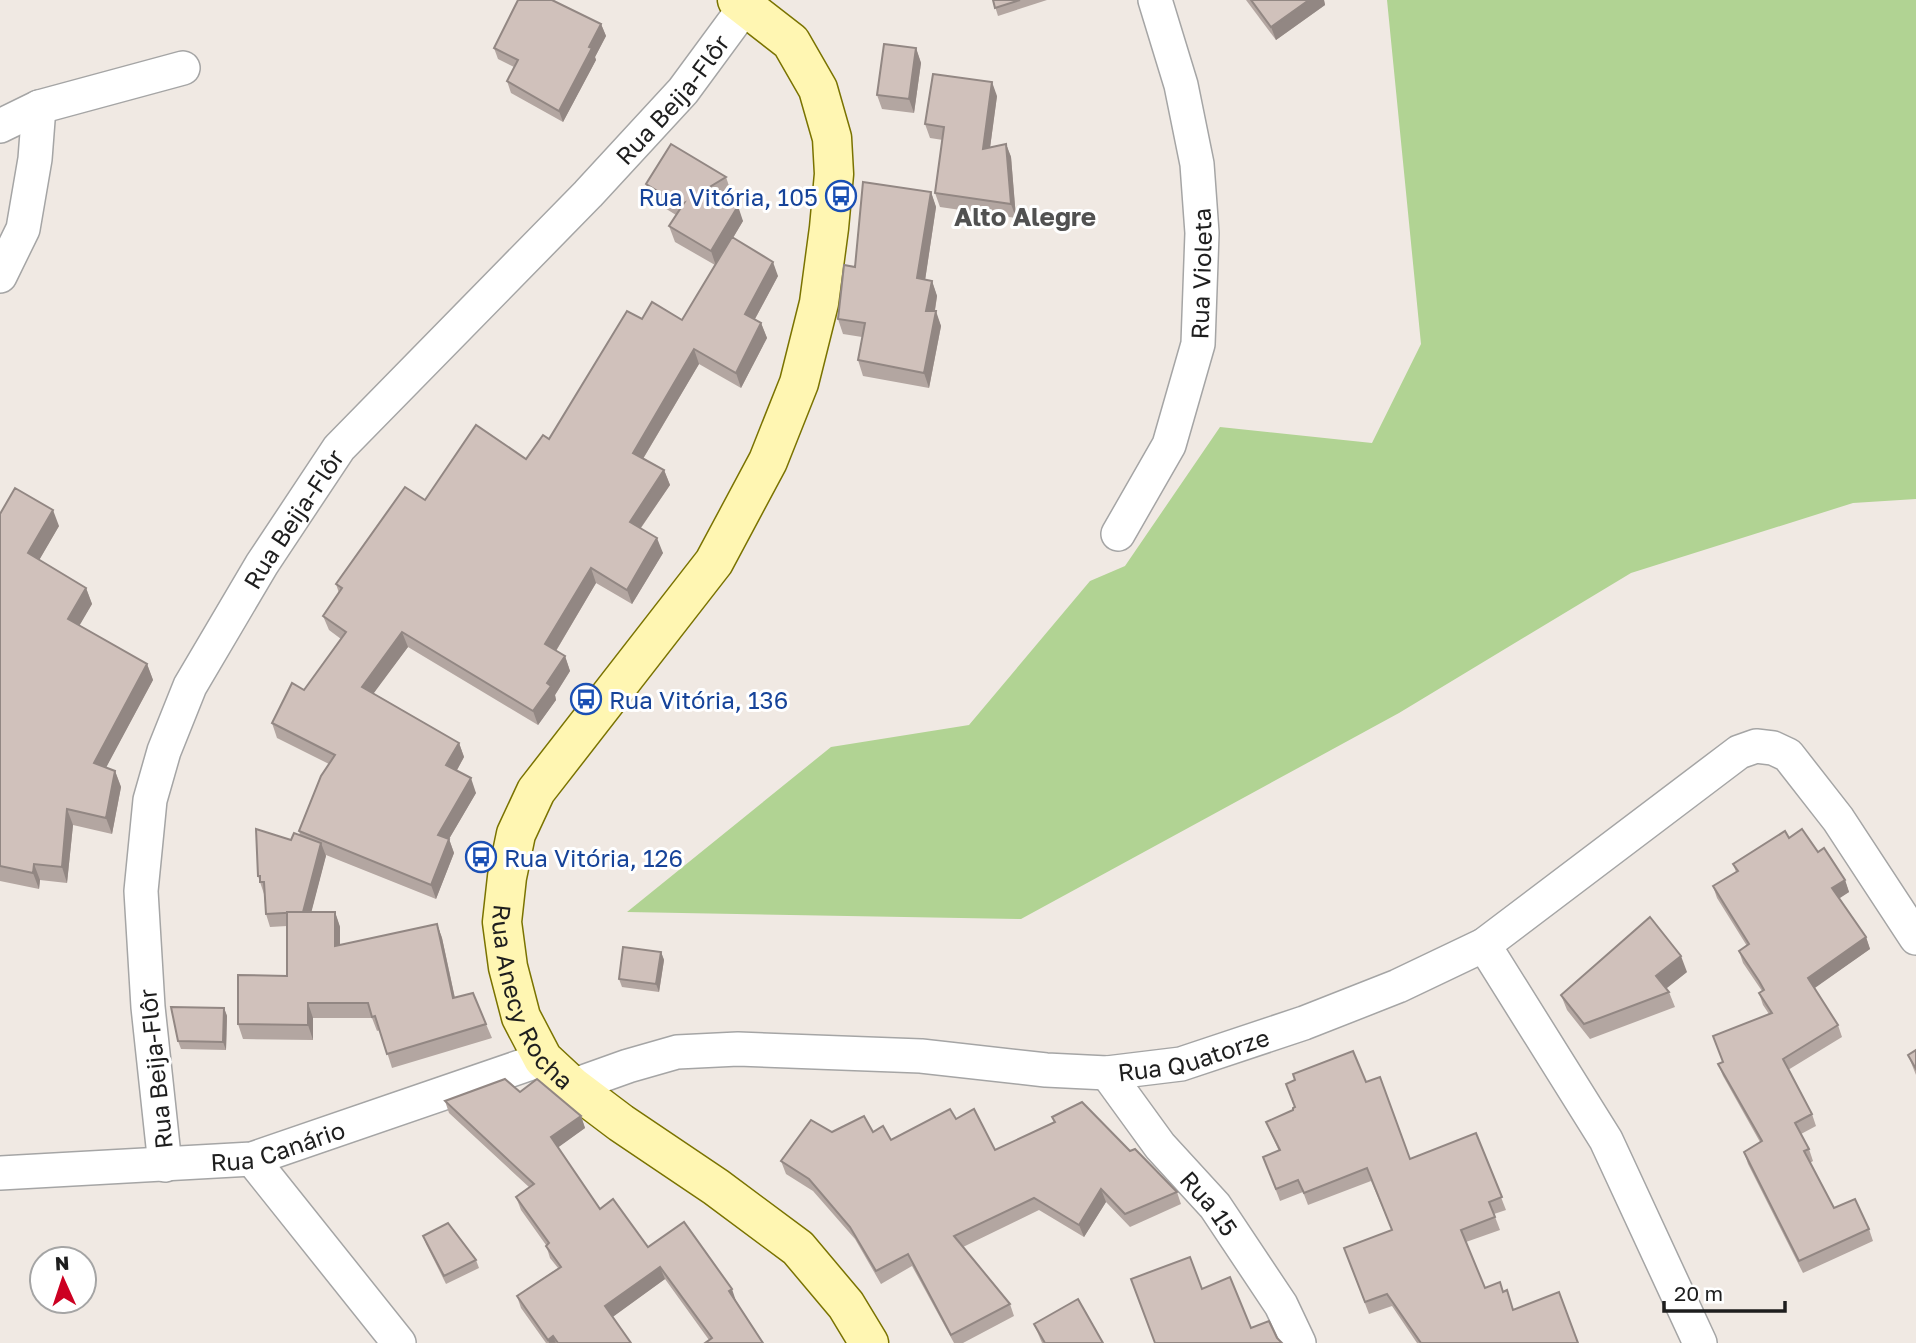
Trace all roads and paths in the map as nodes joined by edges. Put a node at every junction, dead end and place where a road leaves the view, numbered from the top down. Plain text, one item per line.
1 (1155, 0) edge
2 (744, 2) edge
3 (183, 68) dead end
4 (39, 107) junction
5 (0, 126) edge
6 (0, 276) edge
7 (1118, 534) dead end
8 (1916, 938) edge
9 (1484, 945) junction
10 (543, 1059) junction
11 (1107, 1073) junction
12 (572, 1086) junction
13 (252, 1159) junction
14 (164, 1165) junction
15 (0, 1173) edge
16 (399, 1343) edge
17 (869, 1343) edge
18 (1299, 1343) edge
19 (1700, 1343) edge

1 - 7 street, Rua Violeta
2 - 10 street, Rua Anecy Rocha
2 - 14 street, Rua Beija-Flôr
3 - 4 street
4 - 5 street
4 - 6 street
8 - 9 street, Rua Quatorze
9 - 11 street, Rua Quatorze
9 - 19 street
10 - 12 street, Rua Anecy Rocha
10 - 13 street, Rua Canário
11 - 12 street, Rua Quatorze
11 - 18 street, Rua 15
12 - 17 street, Rua Anecy Rocha
13 - 14 street, Rua Canário
13 - 16 street
14 - 15 street, Rua Canário

